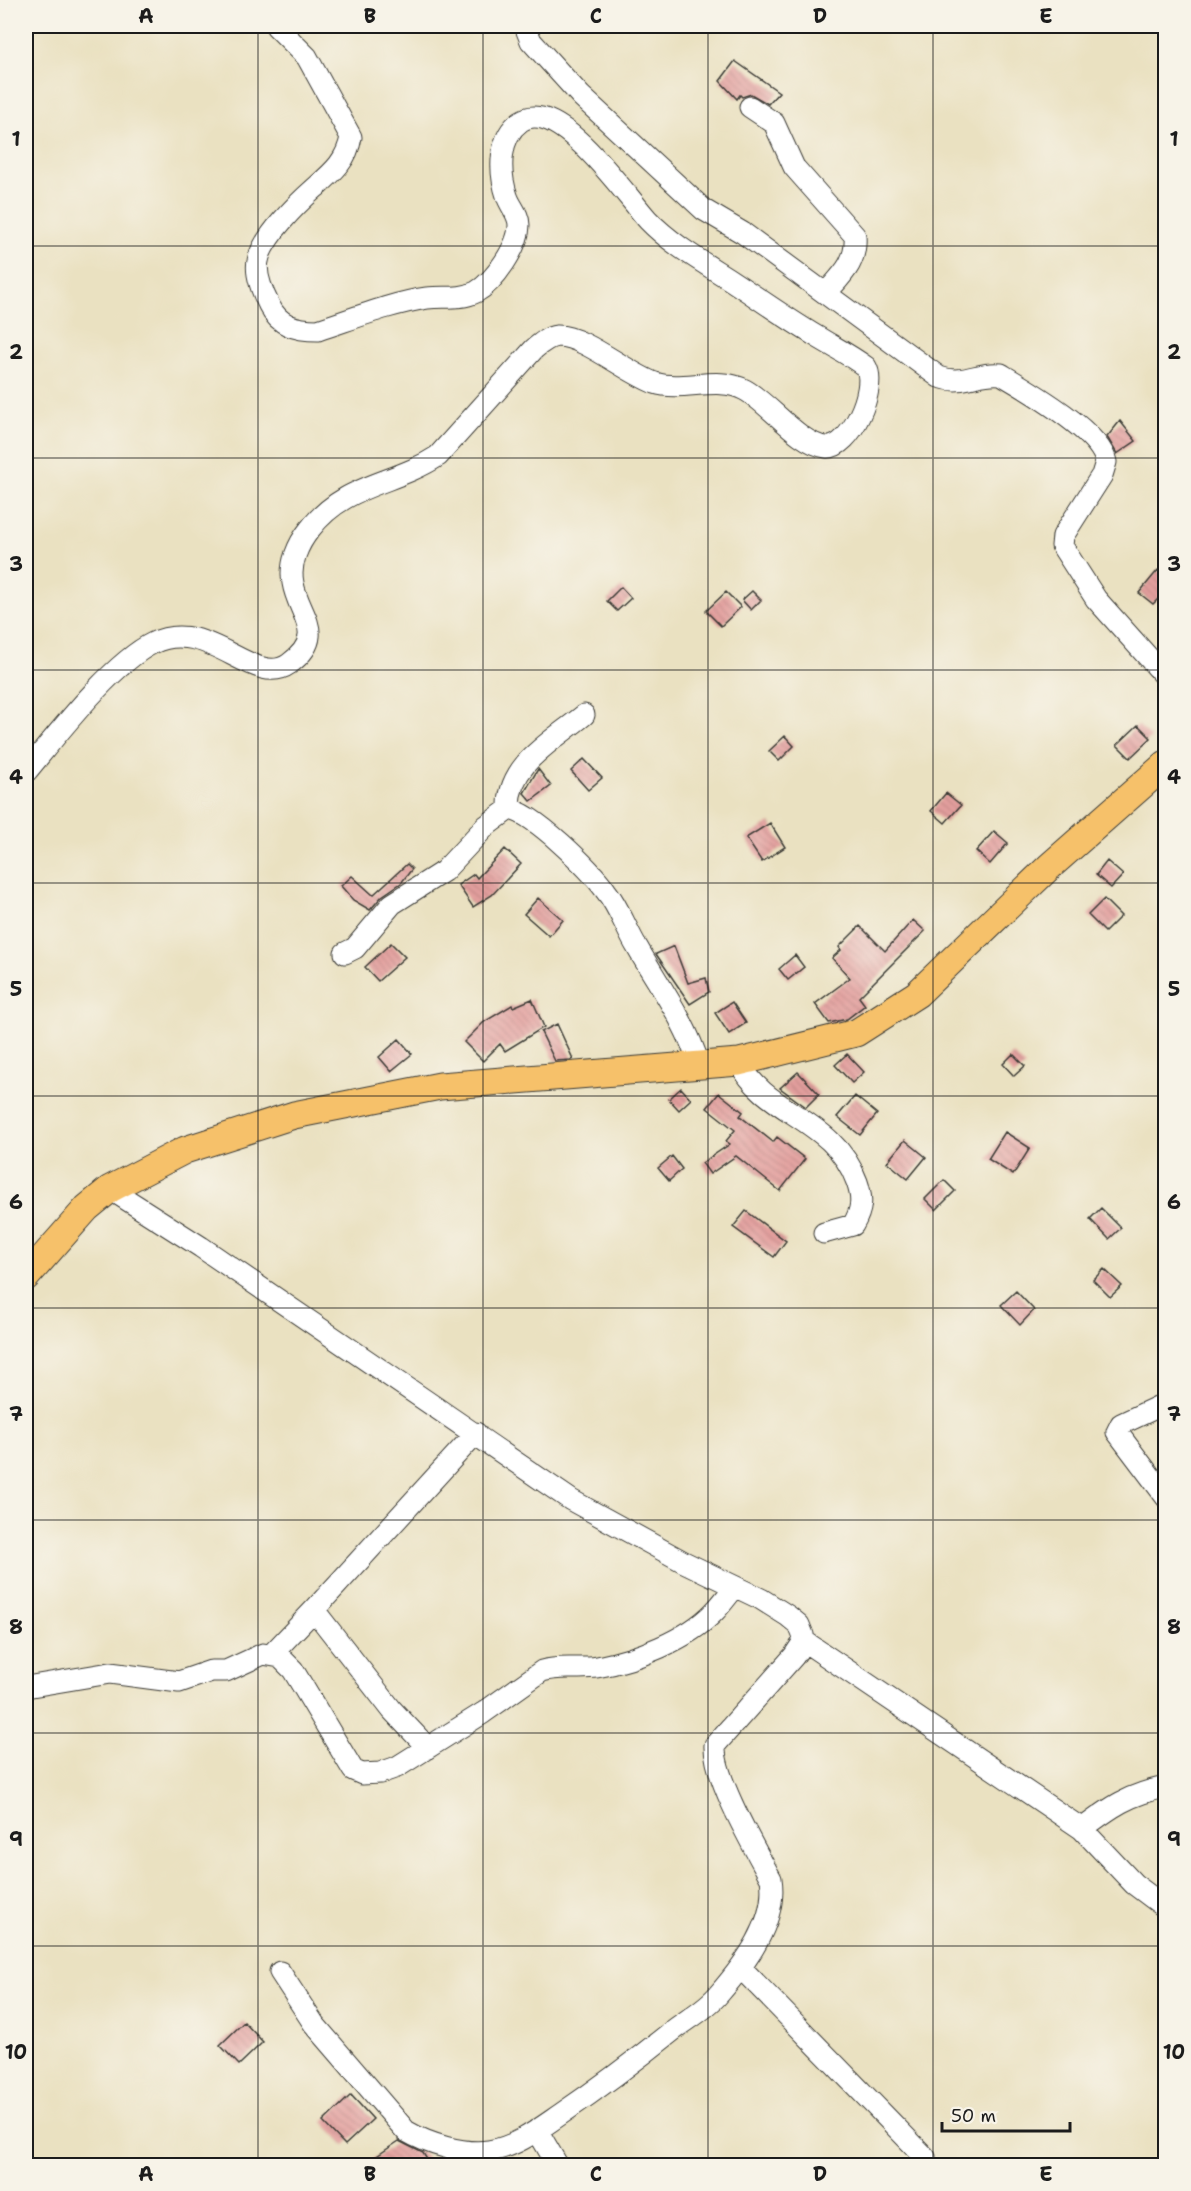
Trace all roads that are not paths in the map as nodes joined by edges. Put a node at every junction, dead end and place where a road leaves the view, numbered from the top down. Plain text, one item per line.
1 (276, 26) edge
2 (525, 26) edge
3 (750, 107) dead end
4 (826, 293) junction
5 (1166, 676) edge
6 (584, 716) dead end
7 (1166, 764) edge
8 (26, 772) edge
9 (509, 809) junction
10 (345, 953) dead end
11 (738, 1062) junction
12 (699, 1065) junction
13 (110, 1189) junction
14 (824, 1233) dead end
15 (26, 1277) edge
16 (1166, 1403) edge
17 (476, 1433) junction
18 (1166, 1497) edge
19 (735, 1587) junction
20 (314, 1610) junction
21 (804, 1641) junction
22 (272, 1654) junction
23 (26, 1687) edge
24 (428, 1748) junction
25 (1166, 1787) edge
26 (1082, 1829) junction
27 (1166, 1908) edge
28 (741, 1968) junction
29 (280, 1972) dead end
30 (537, 2130) junction
31 (925, 2157) dead end
32 (558, 2166) edge

1 - 8 street
2 - 4 street
3 - 4 street
4 - 5 street
6 - 9 street
7 - 11 main road
9 - 10 street
9 - 12 street
11 - 12 main road
11 - 14 street
12 - 13 main road
13 - 15 main road
13 - 17 street
16 - 18 street
17 - 19 street
17 - 20 street
19 - 21 street
19 - 24 street
20 - 22 street
20 - 24 street
21 - 26 street
21 - 28 street
22 - 23 street
22 - 24 street
25 - 26 street
26 - 27 street
28 - 30 street
28 - 31 street
29 - 30 street
30 - 32 street

